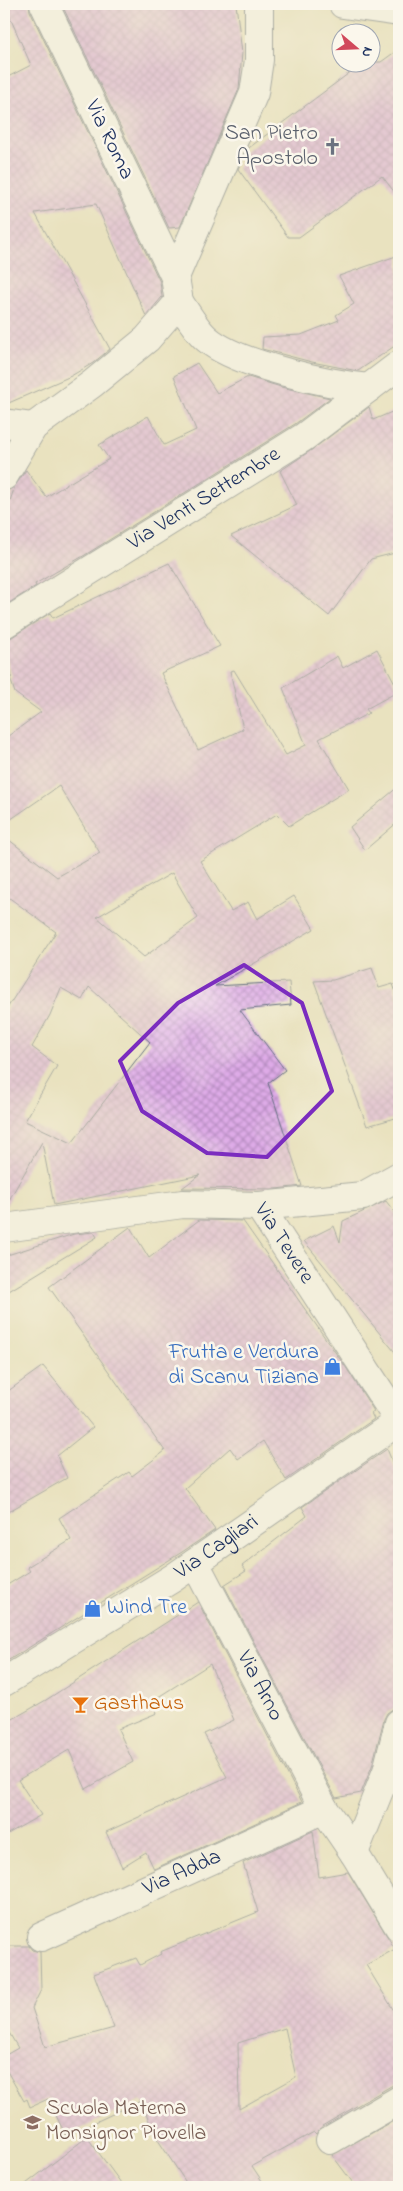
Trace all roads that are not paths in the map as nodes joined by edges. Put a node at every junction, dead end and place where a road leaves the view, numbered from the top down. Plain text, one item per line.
1 (44, 4) edge
2 (259, 4) edge
3 (344, 4) edge
4 (399, 12) edge
5 (177, 290) junction
6 (399, 365) edge
7 (369, 388) junction
8 (4, 423) edge
9 (33, 427) junction
10 (4, 476) edge
11 (4, 624) edge
12 (399, 1176) edge
13 (259, 1206) junction
14 (4, 1228) edge
15 (399, 1421) edge
16 (195, 1563) junction
17 (4, 1682) edge
18 (399, 1723) edge
19 (324, 1809) junction
20 (354, 1853) junction
21 (399, 1927) edge
22 (41, 1937) dead end
23 (399, 2100) edge
24 (330, 2140) dead end

1 - 5 street, Via Roma
2 - 5 street
3 - 4 street
5 - 7 street, Via Roma
5 - 9 street
6 - 7 street, Via Venti Settembre
7 - 11 street, Via Venti Settembre
8 - 9 street
9 - 10 street
12 - 13 street
13 - 14 street, Via Tevere
13 - 15 street, Via Tevere
15 - 16 street, Via Cagliari
16 - 17 street, Via Cagliari
16 - 19 street, Via Arno
18 - 20 street
19 - 20 street
19 - 22 street, Via Adda
20 - 21 street
23 - 24 street

